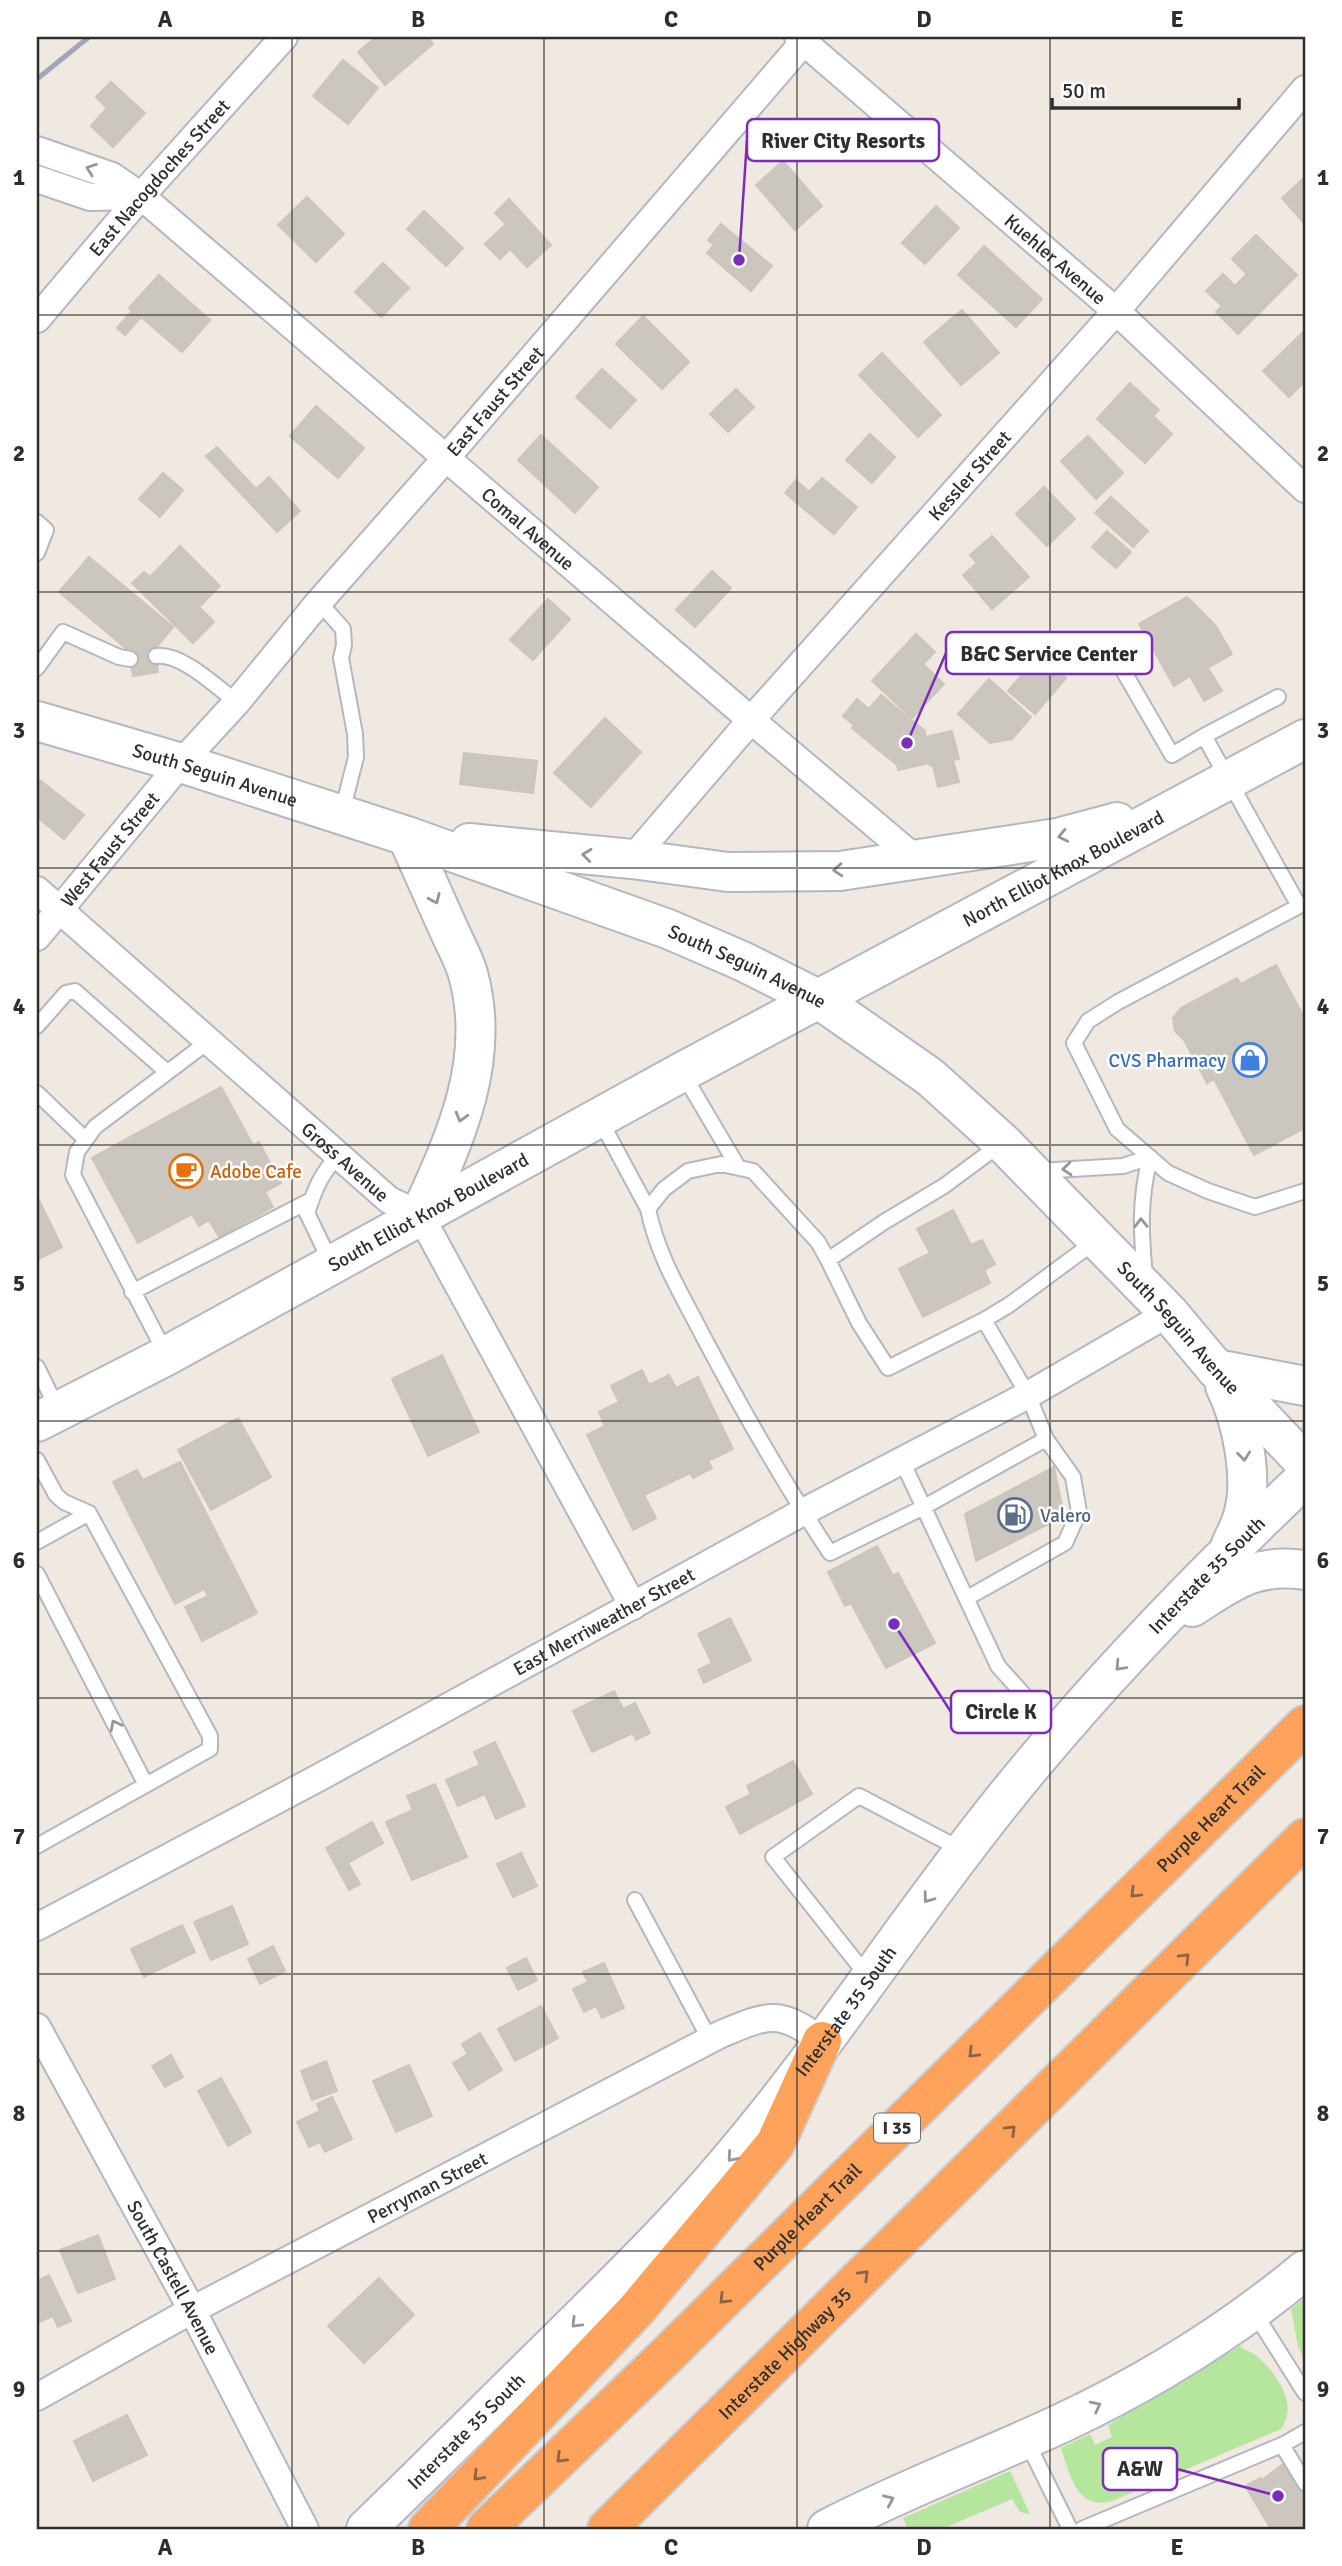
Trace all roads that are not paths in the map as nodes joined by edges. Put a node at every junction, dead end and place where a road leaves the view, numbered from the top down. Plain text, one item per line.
1 (284, 37) edge
2 (803, 38) edge
3 (1305, 89) edge
4 (37, 150) edge
5 (37, 179) edge
6 (141, 196) junction
7 (1116, 311) junction
8 (37, 319) edge
9 (446, 458) junction
10 (1305, 489) edge
11 (37, 522) edge
12 (37, 553) edge
13 (319, 602) junction
14 (1113, 653) dead end
15 (159, 655) dead end
16 (125, 658) dead end
17 (37, 668) edge
18 (1278, 697) dead end
19 (237, 702) junction
20 (751, 720) junction
21 (37, 721) edge
22 (1204, 736) junction
23 (1305, 738) edge
24 (181, 763) junction
25 (1227, 779) junction
26 (1177, 806) junction
27 (342, 815) junction
28 (407, 836) junction
29 (632, 859) junction
30 (917, 860) junction
31 (37, 890) edge
32 (1303, 908) edge
33 (60, 910) junction
34 (37, 937) edge
35 (820, 1000) junction
36 (37, 1026) edge
37 (209, 1041) junction
38 (167, 1072) junction
39 (682, 1072) junction
40 (37, 1093) edge
41 (599, 1118) junction
42 (85, 1139) junction
43 (1003, 1143) junction
44 (339, 1155) junction
45 (1150, 1157) junction
46 (738, 1167) junction
47 (1031, 1172) junction
48 (1305, 1191) edge
49 (311, 1200) junction
50 (648, 1209) junction
51 (420, 1215) junction
52 (1097, 1240) junction
53 (828, 1260) junction
54 (332, 1264) junction
55 (132, 1292) junction
56 (1158, 1302) junction
57 (984, 1320) junction
58 (166, 1356) junction
59 (37, 1367) edge
60 (1216, 1368) junction
61 (1305, 1386) edge
62 (1028, 1395) junction
63 (48, 1416) edge
64 (1046, 1439) junction
65 (37, 1460) edge
66 (902, 1461) junction
67 (1305, 1463) edge
68 (1305, 1478) edge
69 (924, 1507) junction
70 (803, 1512) junction
71 (89, 1513) junction
72 (37, 1542) edge
73 (1229, 1550) junction
74 (1305, 1570) edge
75 (37, 1574) edge
76 (967, 1598) junction
77 (633, 1606) junction
78 (1151, 1633) junction
79 (1305, 1725) edge
80 (1059, 1734) junction
81 (146, 1785) junction
82 (1305, 1838) edge
83 (37, 1846) edge
84 (963, 1851) junction
85 (635, 1900) dead end
86 (37, 1927) edge
87 (869, 1978) junction
88 (37, 2027) edge
89 (710, 2040) junction
90 (822, 2041) junction
91 (1305, 2270) edge
92 (192, 2310) junction
93 (1254, 2312) junction
94 (1305, 2393) edge
95 (37, 2397) edge
96 (1305, 2432) edge
97 (1026, 2439) junction
98 (1282, 2445) junction
99 (669, 2468) junction
100 (1305, 2483) edge
101 (305, 2529) edge
102 (366, 2529) edge
103 (428, 2529) edge
104 (486, 2529) edge
105 (607, 2529) edge
106 (624, 2529) edge
107 (827, 2529) edge
108 (1070, 2529) edge
109 (1082, 2529) edge

1 - 6 street, East Nacogdoches Street
2 - 7 street, Kuehler Avenue
2 - 9 street, East Faust Street
3 - 7 street, Kessler Street
6 -> 4 street, Comal Avenue
5 - 6 street
6 - 8 street, East Nacogdoches Street
6 - 9 street, Comal Avenue
7 - 10 street, Kuehler Avenue
7 - 20 street, Kessler Street
9 - 13 street, East Faust Street
9 - 20 street, Comal Avenue
11 - 12 lane
13 - 19 street, East Faust Street
13 - 27 lane
14 - 22 lane
15 - 19 lane
16 - 17 lane
18 - 22 lane
19 - 24 street, East Faust Street
20 - 29 street, Kessler Street
20 - 30 street, Comal Avenue
21 - 24 main road, South Seguin Avenue
22 - 25 lane
23 - 25 main road, North Elliot Knox Boulevard
24 - 27 main road, South Seguin Avenue
24 - 33 street, West Faust Street
25 - 26 main road, North Elliot Knox Boulevard
25 - 32 lane
26 -> 30 main road
26 - 35 main road, North Elliot Knox Boulevard
27 - 28 main road, South Seguin Avenue
29 -> 28 main road
28 - 35 main road, South Seguin Avenue
28 -> 51 main road
30 -> 29 main road
31 - 33 street, Gross Avenue
32 - 45 lane
33 - 34 street, West Faust Street
33 - 37 street, Gross Avenue
35 - 39 main road, South Elliot Knox Boulevard
35 - 43 main road, South Seguin Avenue
36 - 38 lane
37 - 38 lane
37 - 44 street, Gross Avenue
38 - 42 lane
39 - 41 main road, South Elliot Knox Boulevard
39 - 46 lane
40 - 42 lane
41 - 50 lane
41 - 51 main road, South Elliot Knox Boulevard
42 - 55 lane
43 - 47 main road, South Seguin Avenue
43 - 53 lane
44 - 49 lane
44 - 51 street, Gross Avenue
45 -> 47 lane
45 - 48 lane
56 -> 45 lane
46 - 50 lane
46 - 53 lane
47 - 52 main road, South Seguin Avenue
49 - 54 lane
49 - 55 lane
50 - 70 lane
51 - 54 main road, South Elliot Knox Boulevard
51 - 77 street
52 - 56 main road, South Seguin Avenue
52 - 57 lane
53 - 57 lane
54 - 58 main road, South Elliot Knox Boulevard
55 - 58 lane
56 - 60 main road, South Seguin Avenue
56 - 62 street, East Merriweather Street
57 - 62 lane
58 - 63 main road, South Elliot Knox Boulevard
59 - 63 lane
60 - 61 main road
60 - 67 main road, South Seguin Avenue
60 -> 73 main road
62 - 64 lane
62 - 66 street, East Merriweather Street
64 - 69 lane
64 - 76 lane
65 - 71 lane
66 - 69 lane
66 - 70 street, East Merriweather Street
68 - 73 main road, Interstate 35 South
69 - 70 lane
69 - 76 lane
70 - 77 street, East Merriweather Street
71 - 72 lane
71 - 81 lane
73 - 78 main road, Interstate 35 South
74 - 78 main road
81 -> 75 lane
76 - 80 lane
77 - 86 street, East Merriweather Street
78 -> 80 main road, Interstate 35 South
79 -> 104 highway, Purple Heart Trail / I 35
80 - 84 main road, Interstate 35 South
81 - 83 lane
99 -> 82 highway, Interstate Highway 35
84 -> 87 main road, Interstate 35 South
84 - 87 lane
85 - 89 lane
87 - 90 main road, Interstate 35 South
88 - 92 street, South Castell Avenue
89 - 90 street, Perryman Street
89 - 92 street, Perryman Street
90 -> 102 main road, Interstate 35 South
90 -> 103 highway
91 - 93 main road
92 - 95 street, Perryman Street
92 - 101 street, South Castell Avenue
93 - 94 lane
97 -> 93 main road
96 - 98 lane
107 -> 97 main road
97 - 108 lane
98 - 100 lane
98 - 109 lane
99 - 105 highway, Interstate Highway 35
99 - 106 highway

